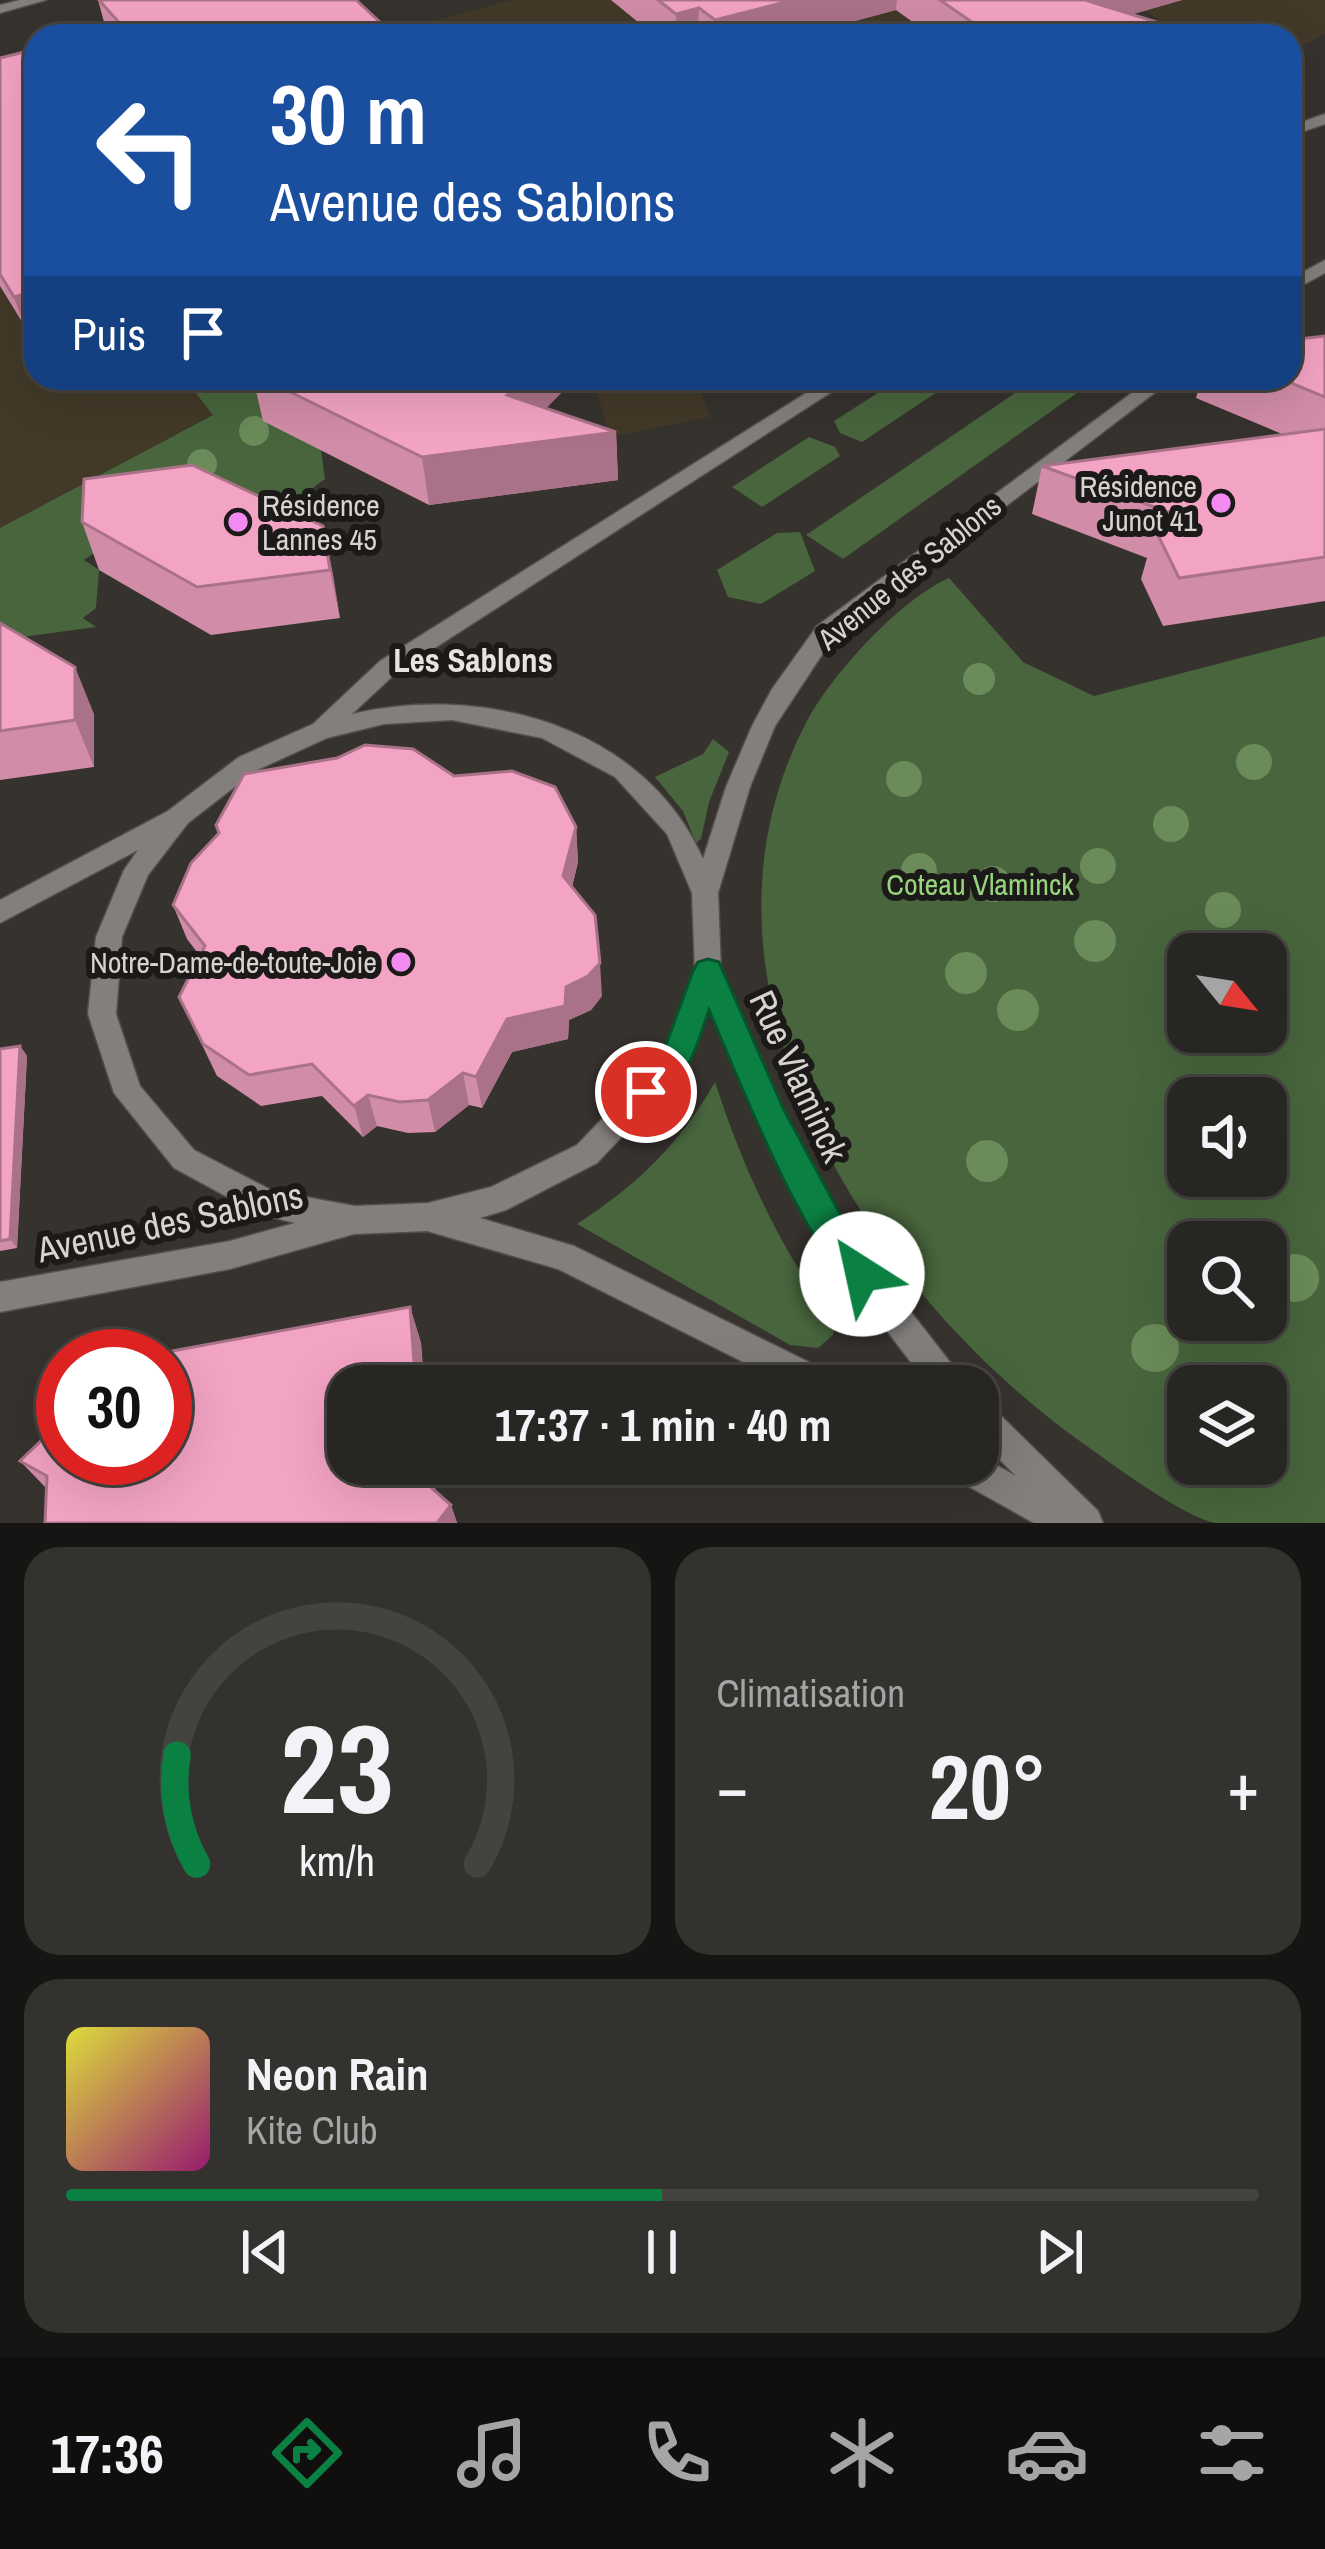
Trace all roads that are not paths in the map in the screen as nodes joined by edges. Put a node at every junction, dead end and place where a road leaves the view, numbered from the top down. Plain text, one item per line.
1 (39, 0) edge
2 (0, 9) edge
3 (824, 390) edge
4 (1148, 390) edge
5 (320, 730) junction
6 (179, 816) junction
7 (705, 893) junction
8 (0, 912) edge
9 (708, 971) junction
10 (428, 1217) junction
11 (355, 1220) junction
12 (0, 1298) edge
13 (782, 1365) edge
14 (933, 1365) edge
15 (999, 1436) edge
16 (999, 1485) edge
17 (1067, 1523) edge
18 (1086, 1523) edge

1 - 2 street
3 - 5 street, Avenue des Sablons
4 - 7 street, Avenue des Sablons
5 - 6 street, Avenue des Sablons
5 - 7 street, Avenue des Sablons
6 - 8 street, Avenue des Sablons
6 - 11 street, Avenue des Sablons
7 - 9 street, Avenue des Sablons
9 - 10 street, Avenue des Sablons
9 - 14 street, Rue Vlaminck
10 - 11 street, Avenue des Sablons
10 - 13 street
11 - 12 street, Avenue des Sablons
15 - 18 street
16 - 17 street

